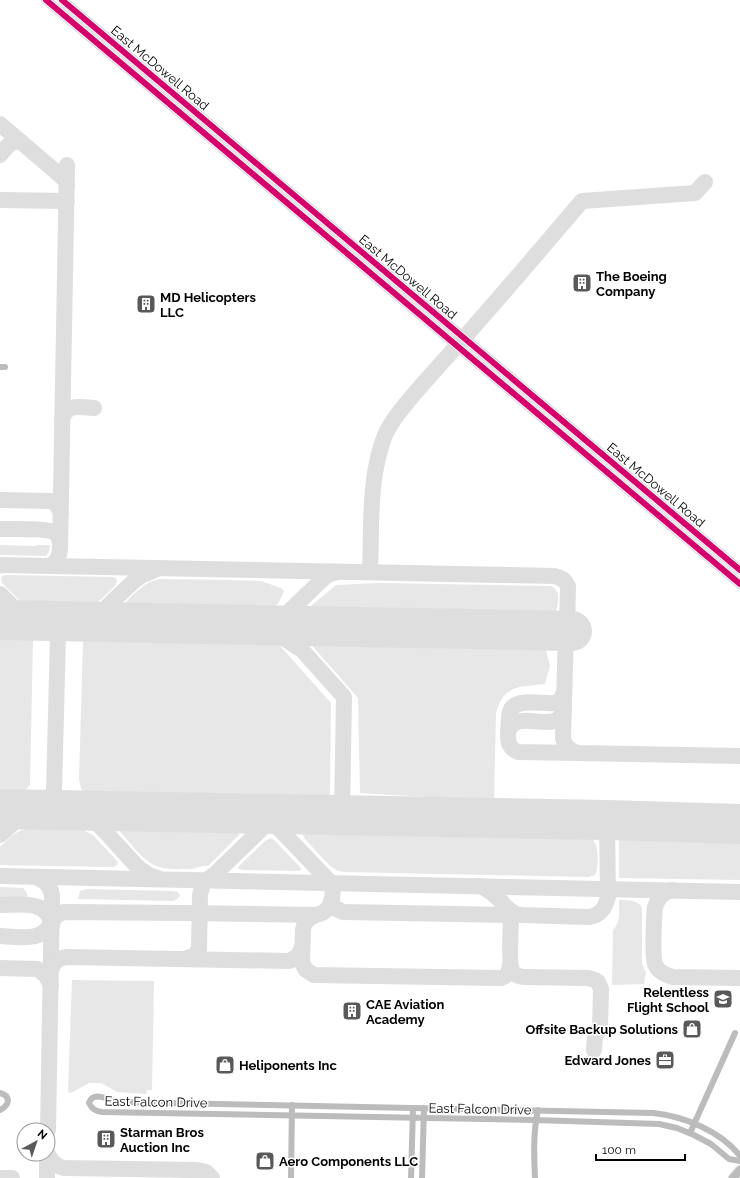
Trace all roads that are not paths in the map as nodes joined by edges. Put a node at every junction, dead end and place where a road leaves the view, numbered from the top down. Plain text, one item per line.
1 (46, 0) edge
2 (62, 0) edge
3 (159, 81) junction
4 (152, 89) junction
5 (740, 570) edge
6 (740, 584) edge
7 (736, 1033) dead end
8 (0, 1093) edge
9 (292, 1105) junction
10 (413, 1108) junction
11 (424, 1108) junction
12 (0, 1110) edge
13 (538, 1110) junction
14 (292, 1116) junction
15 (413, 1118) junction
16 (423, 1118) junction
17 (536, 1120) junction
18 (694, 1124) junction
19 (690, 1133) junction
20 (740, 1156) edge
21 (740, 1161) edge
22 (740, 1170) edge
23 (291, 1178) edge
24 (411, 1178) edge
25 (422, 1178) edge
26 (535, 1178) edge
27 (733, 1178) edge

1 - 4 main road, East McDowell Road
2 - 3 main road, East McDowell Road
3 - 4 main road
3 - 5 main road, East McDowell Road
4 - 6 main road, East McDowell Road
7 - 18 street
8 - 12 street
9 - 10 street, East Falcon Drive
9 - 14 street
9 - 14 street, East Falcon Drive
10 - 11 street, East Falcon Drive
10 - 15 street
11 - 13 street, East Falcon Drive
11 - 16 street
13 - 17 street
13 - 18 street, East Falcon Drive
14 - 15 street, East Falcon Drive
14 - 23 street
15 - 16 street, East Falcon Drive
15 - 24 street
16 - 17 street, East Falcon Drive
16 - 25 street
17 - 19 street, East Falcon Drive
17 - 26 street
18 - 19 street
18 - 20 street, East Falcon Drive
19 - 21 street, East Falcon Drive
22 - 27 main road

